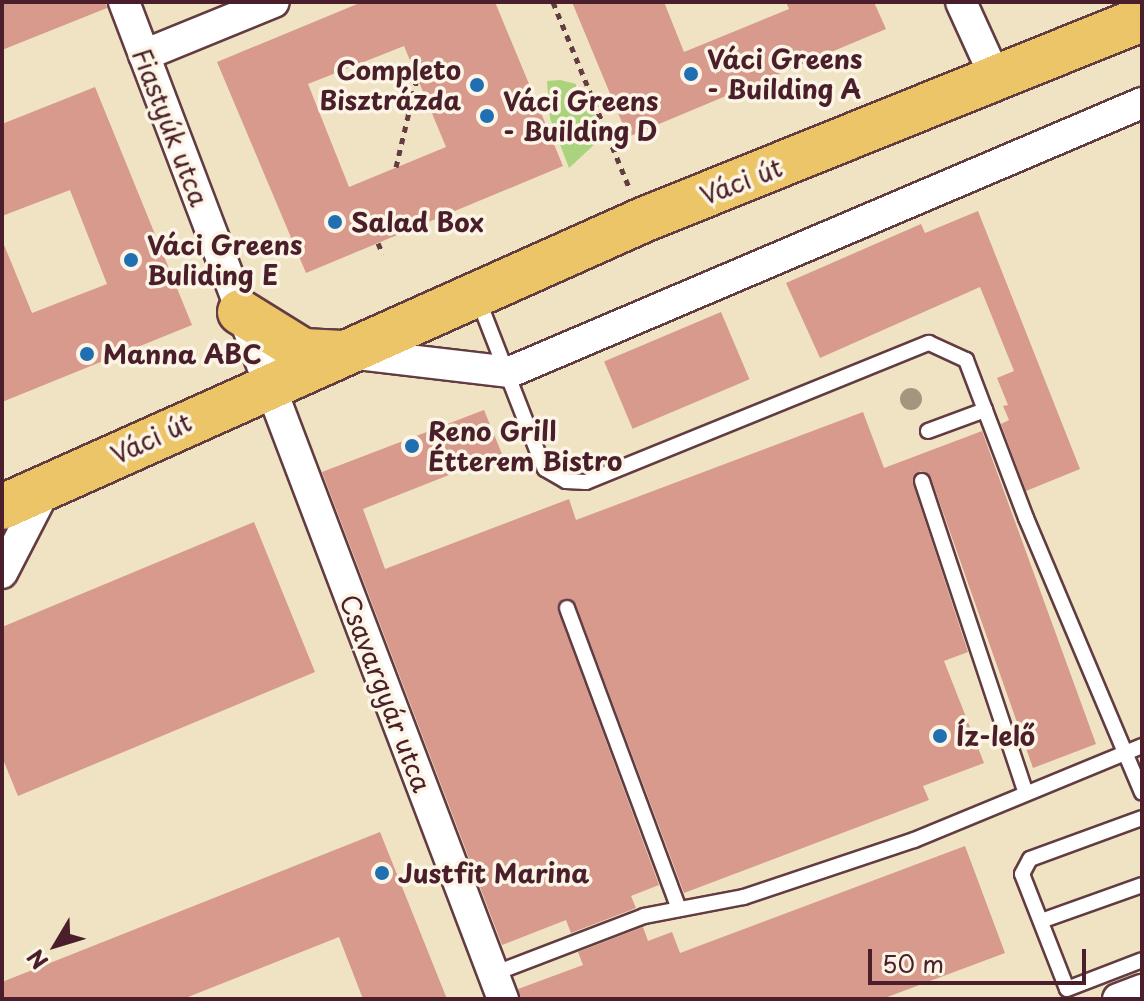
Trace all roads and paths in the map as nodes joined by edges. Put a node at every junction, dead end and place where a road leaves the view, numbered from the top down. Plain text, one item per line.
1 (124, 2) edge
2 (274, 2) edge
3 (553, 2) edge
4 (967, 4) edge
5 (1142, 19) edge
6 (144, 55) junction
7 (417, 78) dead end
8 (997, 81) junction
9 (1142, 103) edge
10 (396, 167) dead end
11 (643, 220) junction
12 (378, 243) dead end
13 (383, 254) dead end
14 (476, 295) junction
15 (240, 312) junction
16 (343, 353) junction
17 (510, 372) junction
18 (268, 386) junction
19 (985, 410) junction
20 (928, 431) dead end
21 (922, 481) dead end
22 (47, 486) junction
23 (2, 507) edge
24 (2, 573) edge
25 (567, 608) dead end
26 (1142, 746) edge
27 (1125, 752) junction
28 (1142, 792) edge
29 (1026, 793) junction
30 (1142, 818) edge
31 (1142, 885) edge
32 (679, 909) junction
33 (1041, 921) junction
34 (1142, 960) edge
35 (498, 987) edge
36 (1142, 990) edge
37 (1118, 999) edge

1 - 6 street, Fiastyúk utca
2 - 6 street
3 - 11 path
4 - 8 street
5 - 8 main road, Váci út
6 - 15 street, Fiastyúk utca
7 - 10 path
8 - 11 main road, Váci út
9 - 17 street
11 - 14 main road, Váci út
12 - 13 path
14 - 16 main road, Váci út
14 - 17 lane
15 - 16 main road
15 - 18 street, Fiastyúk utca
16 - 17 street
16 - 18 main road, Váci út
17 - 19 lane
18 - 22 main road, Váci út
18 - 35 street, Csavargyár utca
19 - 20 lane
19 - 27 lane
21 - 29 lane
22 - 23 main road, Váci út
22 - 24 street
25 - 32 lane
26 - 27 lane
27 - 28 lane
27 - 29 lane
29 - 32 lane
30 - 33 lane
31 - 33 lane
32 - 35 lane
33 - 34 lane
36 - 37 street

